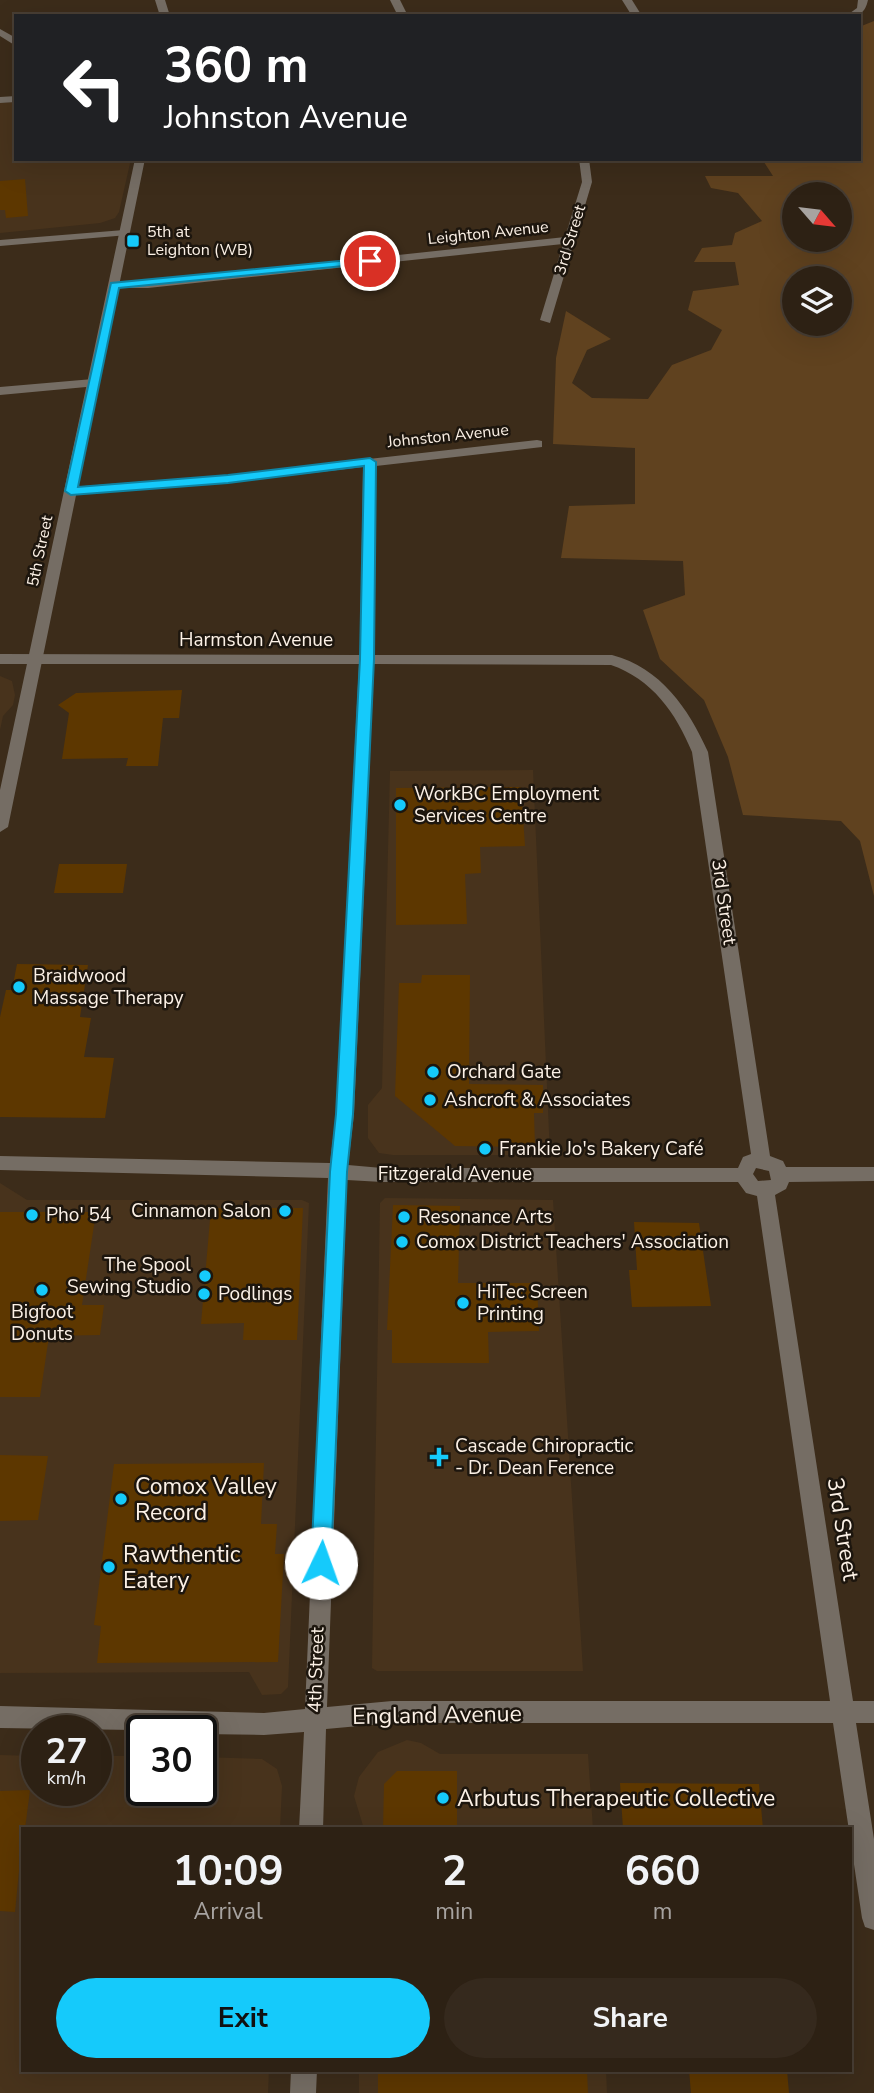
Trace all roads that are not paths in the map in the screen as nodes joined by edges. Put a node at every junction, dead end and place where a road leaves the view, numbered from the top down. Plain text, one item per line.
1 (863, 0) edge
2 (854, 14) edge
3 (140, 161) edge
4 (584, 161) edge
5 (124, 233) junction
6 (571, 240) junction
7 (0, 243) edge
8 (115, 285) junction
9 (546, 320) dead end
10 (93, 383) junction
11 (0, 391) edge
12 (537, 444) dead end
13 (370, 462) junction
14 (71, 491) junction
15 (0, 659) edge
16 (36, 659) junction
17 (367, 659) junction
18 (636, 667) joint
19 (0, 827) edge
20 (761, 1160) junction
21 (0, 1163) edge
22 (338, 1172) junction
23 (874, 1174) edge
24 (743, 1175) junction
25 (781, 1175) junction
26 (765, 1190) junction
27 (874, 1712) edge
28 (844, 1713) junction
29 (0, 1717) edge
30 (315, 1718) junction
31 (311, 1827) edge
32 (874, 1918) edge
33 (304, 2072) edge
34 (303, 2093) edge

1 - 2 street
3 - 5 street, 5th Street
4 - 6 street, 3rd Street
5 - 7 street
5 - 8 street, 5th Street
6 - 8 street, Leighton Avenue
6 - 9 street, 3rd Street
8 - 10 street, 5th Street
10 - 11 street
10 - 14 street, 5th Street
12 - 13 street, Johnston Avenue
13 - 14 street, Johnston Avenue
13 - 17 street, 4th Street
14 - 16 street, 5th Street
15 - 16 street, Harmston Avenue
16 - 17 street, Harmston Avenue
16 - 19 street, 5th Street
17 - 18 street, Harmston Avenue
17 - 22 street, 4th Street
18 - 20 street, 3rd Street
20 - 24 street
20 - 25 street
21 - 22 street, Fitzgerald Avenue
22 - 24 street, Fitzgerald Avenue
22 - 30 street, 4th Street
23 - 25 street
24 - 26 street
25 - 26 street
26 - 28 street, 3rd Street
27 - 28 street, England Avenue
28 - 30 street, England Avenue
28 - 32 street, 3rd Street
29 - 30 street, England Avenue
30 - 31 street, 4th Street
33 - 34 street

